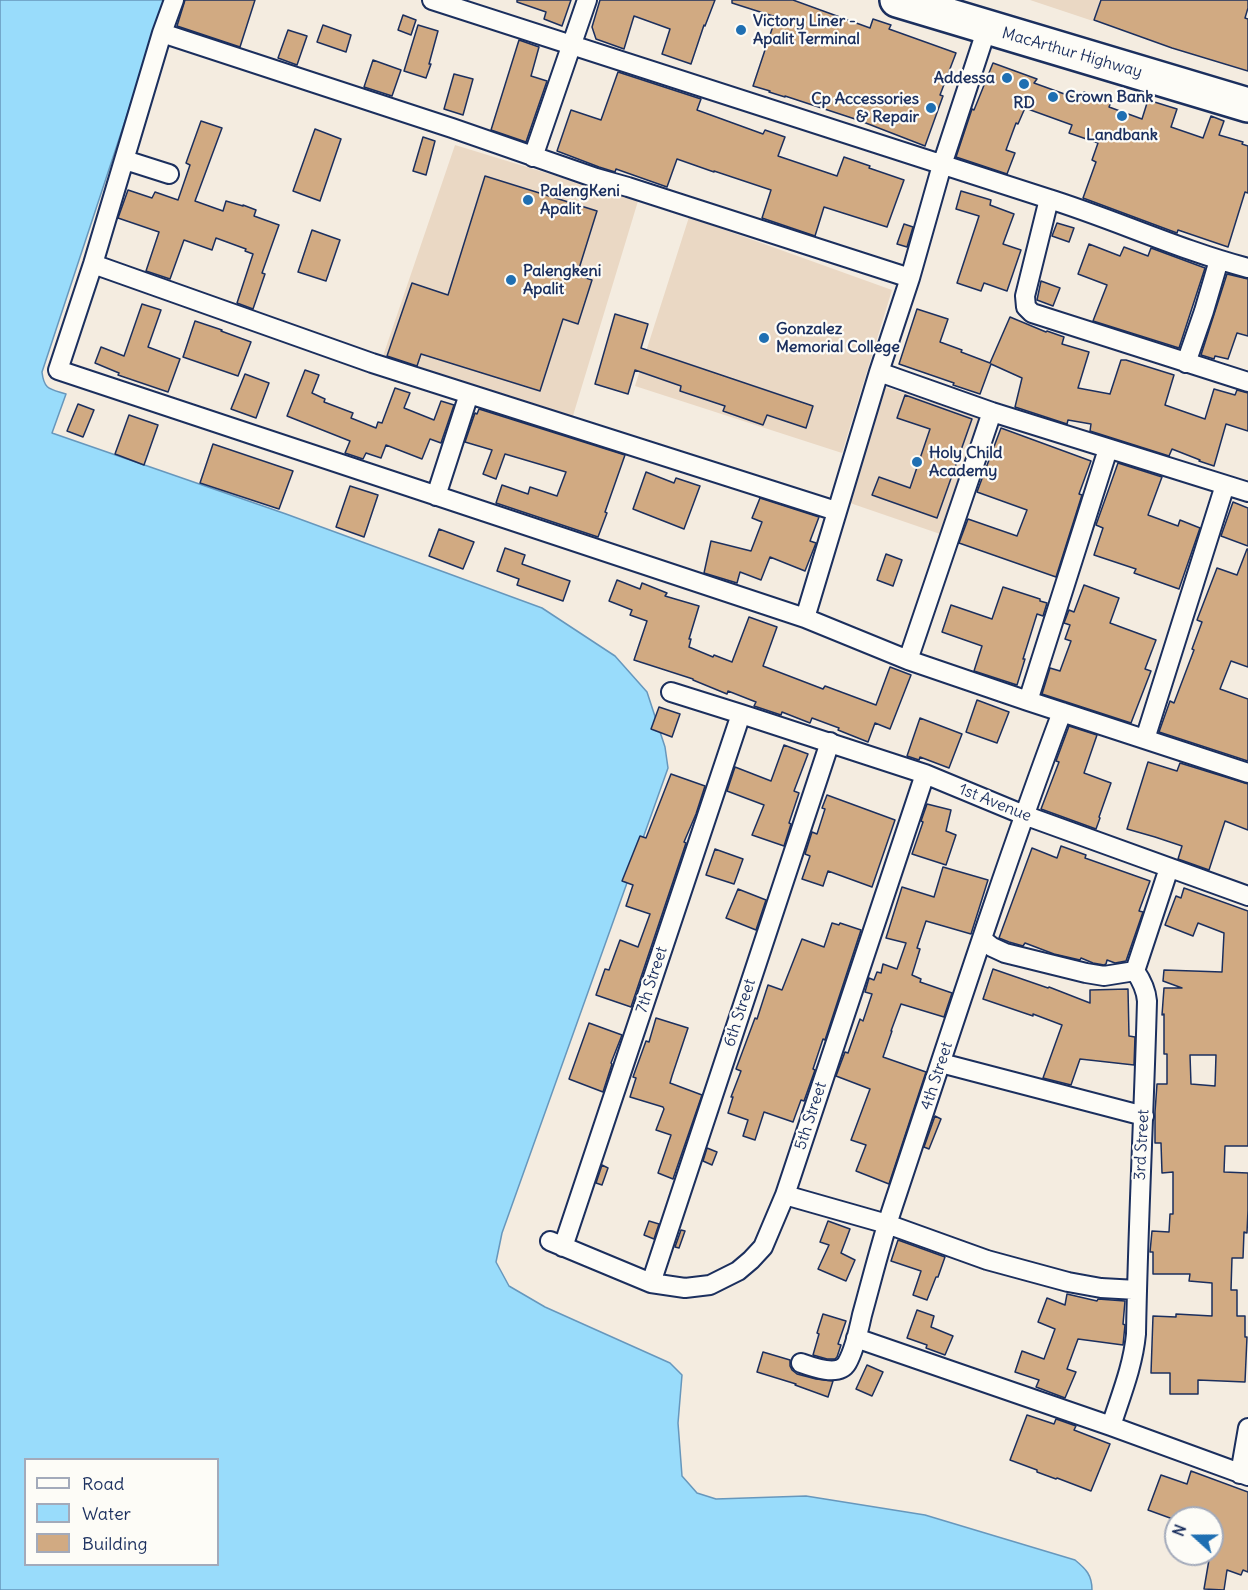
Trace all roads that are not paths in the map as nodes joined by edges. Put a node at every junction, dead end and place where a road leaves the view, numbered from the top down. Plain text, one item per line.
1 (174, 0) edge
2 (432, 0) edge
3 (587, 0) edge
4 (897, 0) edge
5 (987, 28) junction
6 (162, 33) junction
7 (571, 46) junction
8 (1248, 105) edge
9 (533, 157) junction
10 (125, 160) junction
11 (942, 165) junction
12 (169, 174) dead end
13 (1049, 199) junction
14 (1219, 260) junction
15 (93, 264) junction
16 (1248, 268) edge
17 (910, 278) junction
18 (1186, 363) junction
19 (879, 372) junction
20 (1248, 382) edge
21 (469, 394) junction
22 (992, 412) junction
23 (1108, 449) junction
24 (1225, 485) junction
25 (1248, 492) edge
26 (436, 496) junction
27 (837, 511) junction
28 (805, 618) junction
29 (908, 660) junction
30 (671, 692) dead end
31 (1028, 701) junction
32 (1062, 712) junction
33 (741, 714) junction
34 (1145, 739) junction
35 (830, 742) junction
36 (1248, 773) edge
37 (925, 774) junction
38 (1024, 815) junction
39 (1169, 868) junction
40 (1248, 896) edge
41 (982, 939) junction
42 (1135, 971) junction
43 (941, 1063) junction
44 (1144, 1116) junction
45 (785, 1195) junction
46 (887, 1224) junction
47 (557, 1244) joint
48 (651, 1283) junction
49 (1137, 1290) junction
50 (856, 1338) junction
51 (801, 1363) dead end
52 (1111, 1425) junction
53 (1248, 1428) edge
54 (1244, 1475) edge

1 - 6 street
2 - 7 street
3 - 7 street
4 - 5 highway, MacArthur Highway
5 - 8 highway, MacArthur Highway
5 - 11 street
6 - 9 street
6 - 10 street
7 - 9 street
7 - 11 street
9 - 17 street
10 - 12 street
10 - 15 street
11 - 13 street
11 - 17 street
13 - 14 street
13 - 18 street
14 - 16 street
14 - 18 street
15 - 21 street
15 - 26 street
17 - 19 street
18 - 20 street
19 - 22 street
19 - 27 street
21 - 26 street
21 - 27 street
22 - 23 street
22 - 29 street
23 - 24 street
23 - 31 street
24 - 25 street
24 - 34 street
26 - 28 street
27 - 28 street
28 - 29 street
29 - 31 street
30 - 33 street, 1st Avenue
31 - 32 street
32 - 34 street
32 - 38 street, 4th Street
33 - 35 street, 1st Avenue
33 - 47 street, 7th Street
34 - 36 street
35 - 37 street, 1st Avenue
35 - 48 street, 6th Street
37 - 38 street, 1st Avenue
37 - 45 street, 5th Street
38 - 39 street, 1st Avenue
38 - 41 street, 4th Street
39 - 40 street, 1st Avenue
39 - 42 street
41 - 42 street
41 - 43 street, 4th Street
42 - 44 street, 3rd Street
43 - 44 street
43 - 46 street, 4th Street
44 - 49 street, 3rd Street
45 - 46 street
45 - 48 street, 5th Street
46 - 49 street
46 - 50 street, 4th Street
47 - 48 street, 5th Street
49 - 52 street, 3rd Street
50 - 51 street, 4th Street
50 - 52 street
52 - 54 street
53 - 54 street

